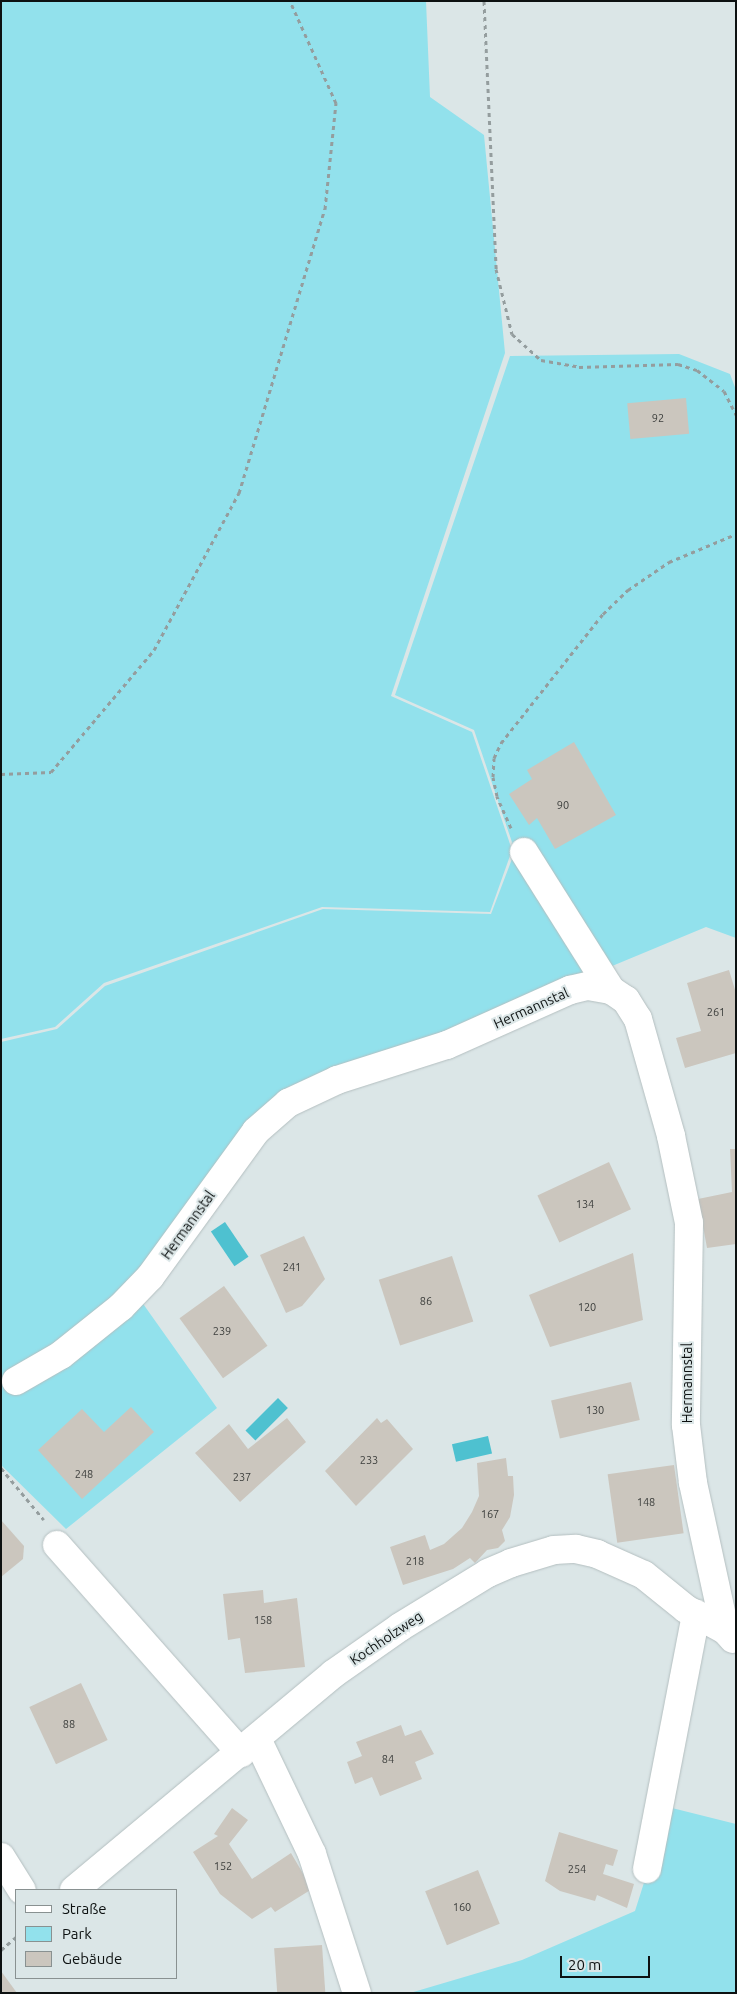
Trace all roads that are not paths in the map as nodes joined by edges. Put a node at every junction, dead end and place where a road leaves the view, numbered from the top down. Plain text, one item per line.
1 (524, 852) road end
2 (611, 990) junction
3 (16, 1381) dead end
4 (57, 1545) road end
5 (696, 1614) junction
6 (731, 1636) edge
7 (249, 1746) junction
8 (1, 1857) edge
9 (646, 1869) dead end
10 (21, 1889) edge
11 (75, 1889) edge
12 (357, 1993) edge

1 - 2 street
2 - 3 street, Hermannstal
2 - 6 street, Hermannstal
4 - 7 street
5 - 6 street, Kochholzweg
5 - 7 street, Kochholzweg
5 - 9 street
7 - 11 street, Kochholzweg
7 - 12 street
8 - 10 street

